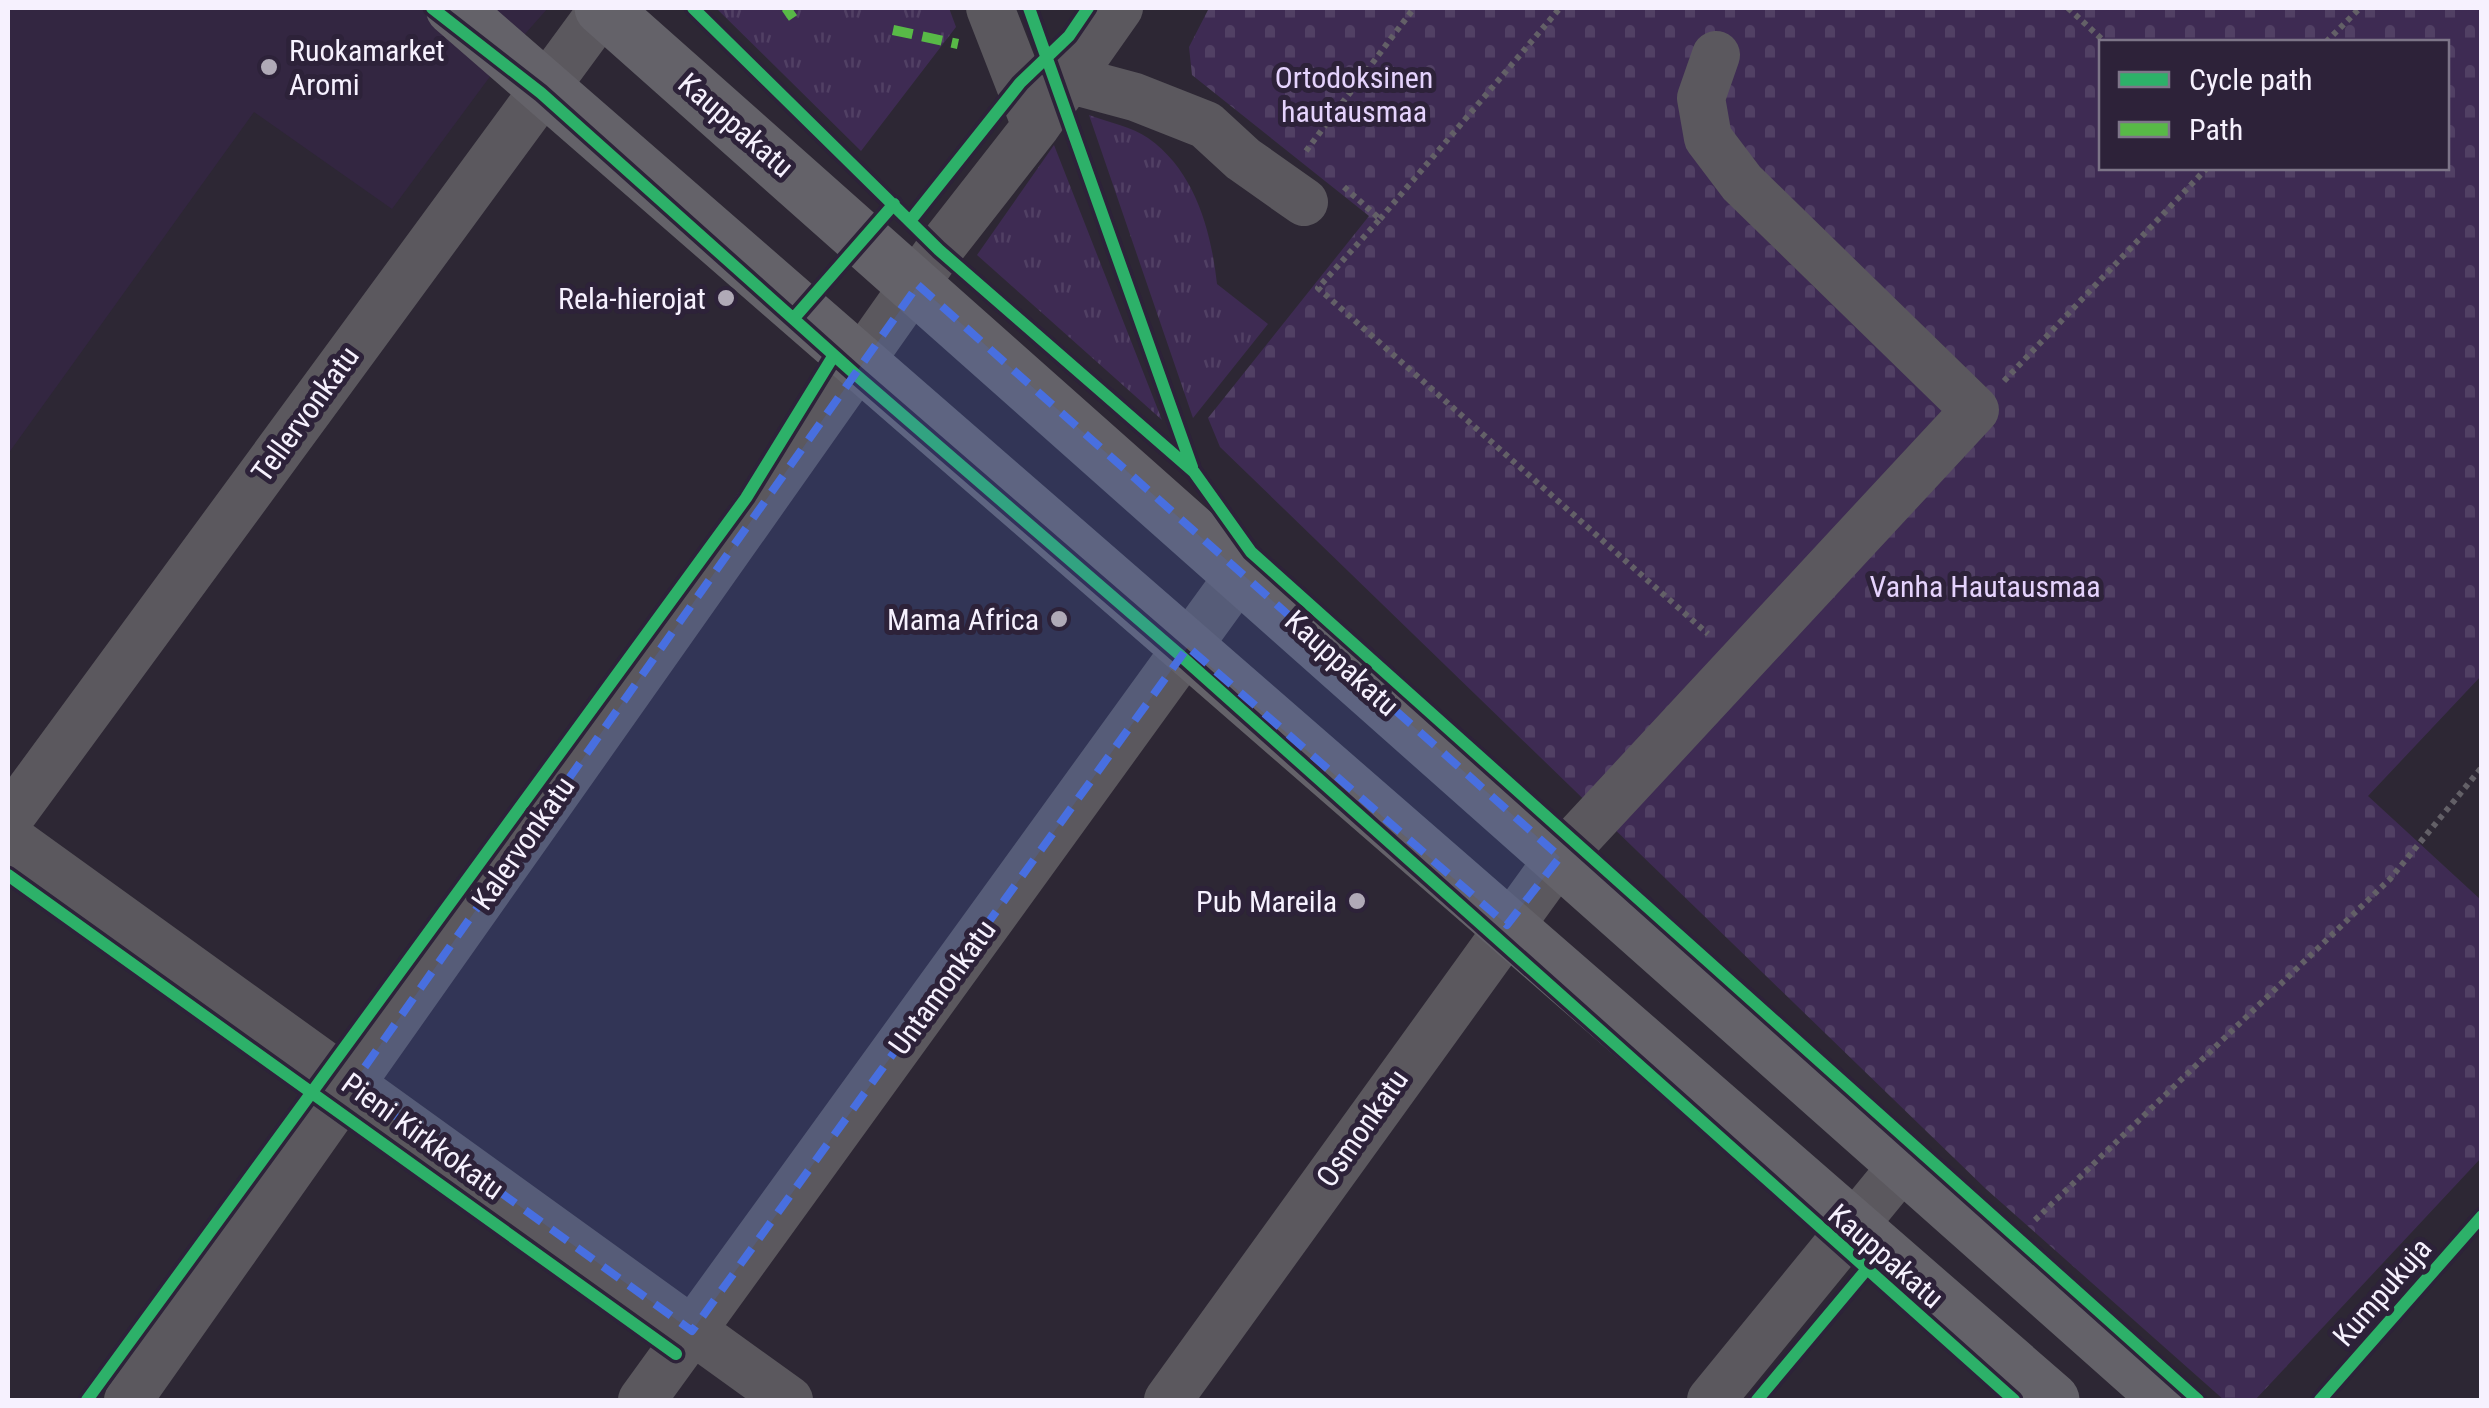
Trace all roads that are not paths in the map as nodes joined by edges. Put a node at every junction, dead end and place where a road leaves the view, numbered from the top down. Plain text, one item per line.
1 (453, 8) edge
2 (602, 8) edge
3 (990, 8) edge
4 (1119, 8) edge
5 (1716, 55) dead end
6 (1068, 79) junction
7 (546, 87) junction
8 (1036, 126) junction
9 (1308, 175) road end
10 (918, 285) junction
11 (862, 364) junction
12 (1241, 573) junction
13 (1188, 647) junction
14 (8, 820) edge
15 (8, 837) edge
16 (1560, 857) junction
17 (1507, 925) junction
18 (352, 1085) junction
19 (1904, 1164) junction
20 (1852, 1226) junction
21 (692, 1331) junction
22 (128, 1400) edge
23 (642, 1400) edge
24 (789, 1400) edge
25 (1168, 1400) edge
26 (1711, 1400) edge
27 (2052, 1400) edge
28 (2169, 1400) edge

1 - 7 main road, Kauppakatu
2 - 7 street, Tellervonkatu
2 - 10 main road, Kauppakatu
3 - 8 street
4 - 6 street, Kalervonkatu
5 - 16 street, Osmonkatu
6 - 8 street, Kalervonkatu
6 - 9 street
7 - 11 main road, Kauppakatu
7 - 14 street, Tellervonkatu
8 - 10 street, Kalervonkatu
10 - 11 street, Kalervonkatu
10 - 12 main road, Kauppakatu
11 - 13 main road, Kauppakatu
11 - 18 street, Kalervonkatu
12 - 13 street, Untamonkatu
12 - 16 main road, Kauppakatu
13 - 17 main road, Kauppakatu
13 - 21 street, Untamonkatu
15 - 18 street, Pieni Kirkkokatu
16 - 17 street, Osmonkatu
16 - 19 main road, Kauppakatu
17 - 20 main road, Kauppakatu
17 - 25 street, Osmonkatu
18 - 21 street, Pieni Kirkkokatu
18 - 22 street, Kalervonkatu
19 - 20 street
19 - 28 main road, Kauppakatu
20 - 26 street
20 - 27 main road, Kauppakatu
21 - 23 street, Untamonkatu
21 - 24 street, Pieni Kirkkokatu

